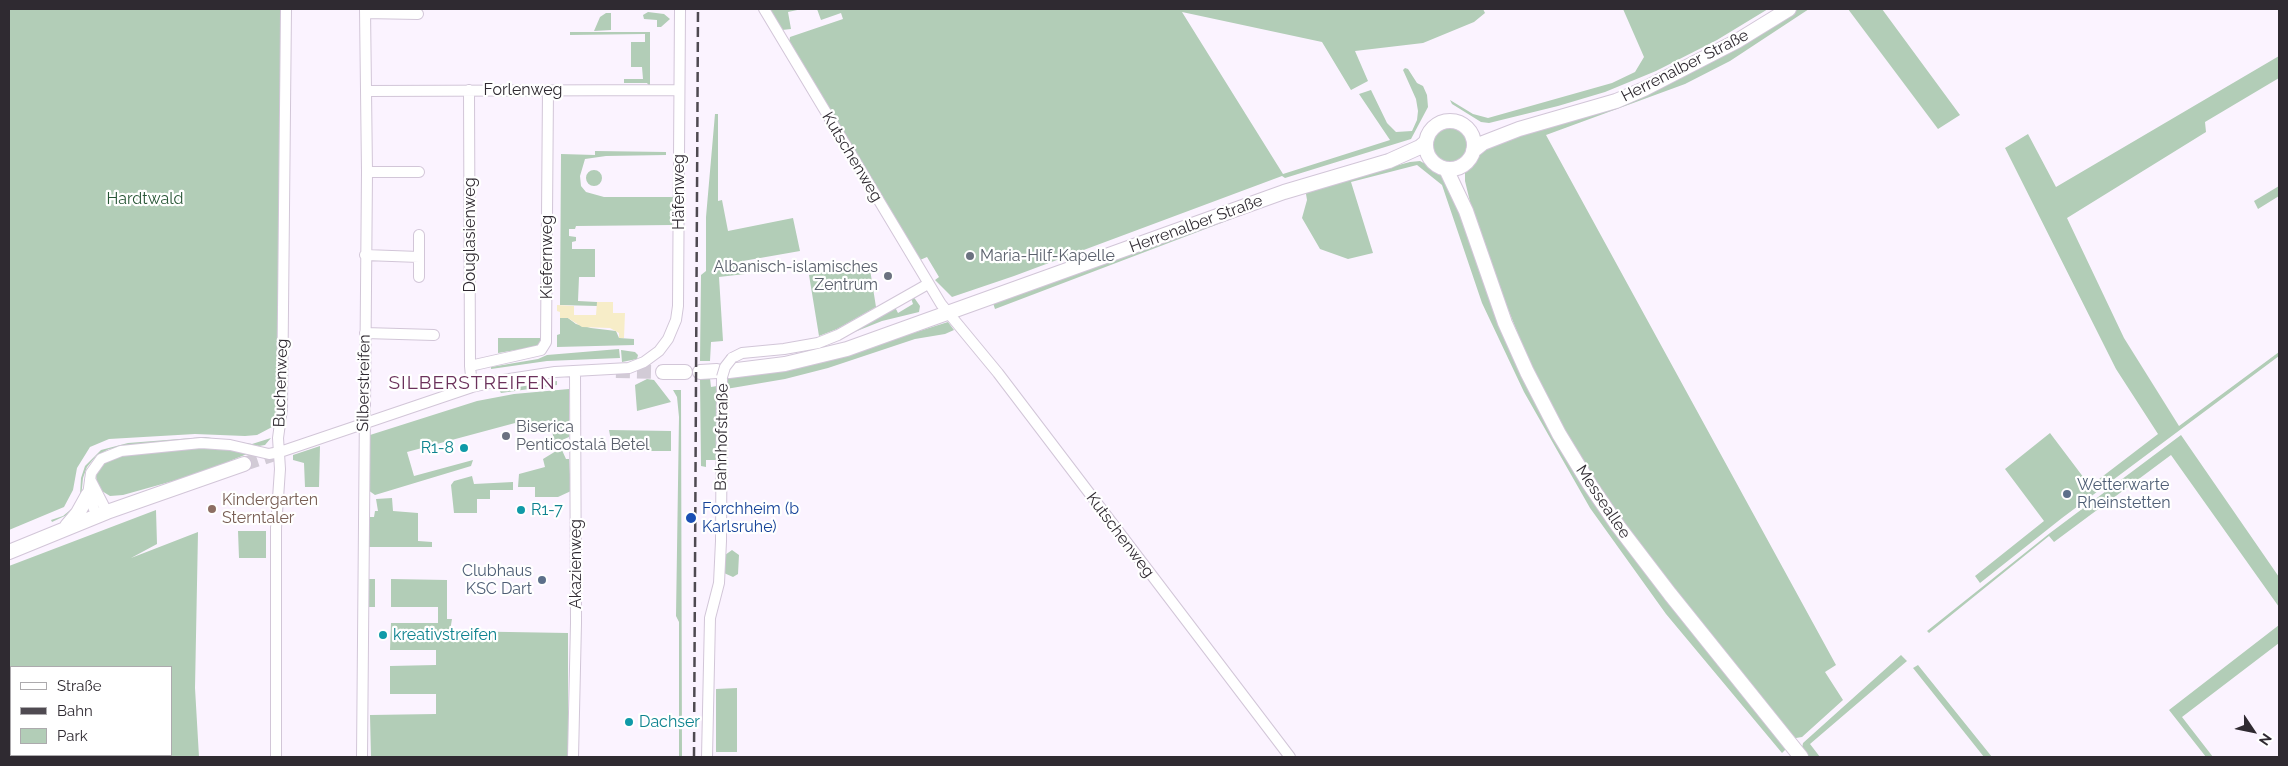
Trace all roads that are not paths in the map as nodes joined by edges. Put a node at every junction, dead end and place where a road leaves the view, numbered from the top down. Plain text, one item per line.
1 (286, 9) edge
2 (680, 9) edge
3 (764, 9) edge
4 (1789, 9) edge
5 (365, 11) edge
6 (418, 14) dead end
7 (469, 90) junction
8 (548, 90) junction
9 (679, 90) junction
10 (366, 91) junction
11 (1519, 129) junction
12 (1471, 134) junction
13 (1426, 142) junction
14 (1473, 151) junction
15 (1431, 159) junction
16 (1389, 161) junction
17 (1462, 166) junction
18 (1446, 169) junction
19 (367, 172) junction
20 (419, 172) dead end
21 (1466, 212) junction
22 (419, 235) dead end
23 (365, 255) junction
24 (419, 257) junction
25 (419, 277) dead end
26 (928, 284) junction
27 (945, 309) junction
28 (365, 333) junction
29 (434, 335) dead end
30 (470, 366) junction
31 (725, 369) junction
32 (575, 371) junction
33 (663, 372) tunnel mouth
34 (685, 372) dead end
35 (700, 372) dead end
36 (472, 383) junction
37 (364, 423) junction
38 (280, 452) junction
39 (244, 464) tunnel mouth
40 (90, 479) junction
41 (88, 494) junction
42 (102, 514) junction
43 (64, 529) junction
44 (9, 552) edge
45 (276, 757) edge
46 (362, 757) edge
47 (573, 757) edge
48 (707, 757) edge
49 (1290, 757) edge
50 (1801, 757) edge

1 - 38 street, Buchenweg
2 - 9 street, Häfenweg
3 - 26 street, Kutschenweg
4 - 11 main road, Herrenalber Straße
5 - 6 street
5 - 10 street, Silberstreifen
7 - 8 street, Forlenweg
7 - 10 street, Forlenweg
7 - 30 street, Douglasienweg
8 - 9 street, Forlenweg
8 - 30 street, Kiefernweg
9 - 32 street, Häfenweg
10 - 19 street, Silberstreifen
11 - 12 main road, Herrenalber Straße
11 - 14 main road, Herrenalber Straße
12 - 13 main road
12 - 14 main road
13 - 15 main road
13 - 16 main road, Herrenalber Straße
14 - 17 main road
15 - 16 main road, Herrenalber Straße
15 - 18 main road
16 - 27 main road, Herrenalber Straße
17 - 18 main road
17 - 21 main road, Messeallee
18 - 21 main road, Messeallee
19 - 20 street
19 - 23 street, Silberstreifen
21 - 50 main road, Messeallee
22 - 24 street
23 - 24 street
23 - 28 street, Silberstreifen
24 - 25 street
26 - 27 street, Kutschenweg
26 - 31 street, Herrenalber Straße
27 - 31 main road, Herrenalber Straße
27 - 49 street, Kutschenweg
28 - 29 street
28 - 37 street, Silberstreifen
30 - 36 street, Douglasienweg
31 - 35 main road, Herrenalber Straße
31 - 48 street, Bahnhofstraße
32 - 36 street
32 - 47 street, Akazienweg
33 - 34 main road
36 - 37 street
37 - 38 street
37 - 46 street, Silberstreifen
38 - 40 street
38 - 45 street, Buchenweg
39 - 42 main road
40 - 41 street
40 - 42 street
41 - 42 street
41 - 43 main road
42 - 43 main road
43 - 44 main road

